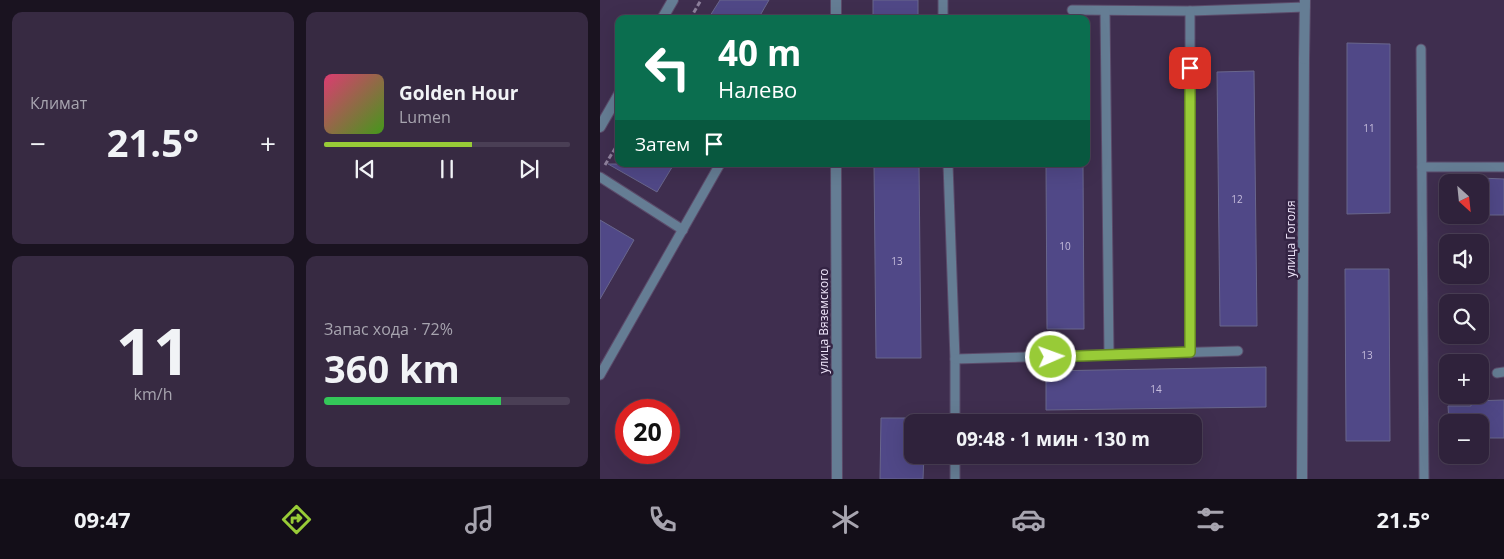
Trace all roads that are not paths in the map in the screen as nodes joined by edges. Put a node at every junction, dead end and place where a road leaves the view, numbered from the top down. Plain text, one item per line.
1 (673, 0) edge
2 (836, 0) edge
3 (942, 0) edge
4 (1305, 4) edge
5 (1072, 10) dead end
6 (1104, 11) junction
7 (1190, 11) junction
8 (664, 15) edge
9 (836, 15) edge
10 (943, 15) edge
11 (1421, 48) dead end
12 (615, 101) edge
13 (600, 127) edge
14 (718, 167) edge
15 (836, 167) edge
16 (948, 167) edge
17 (1422, 167) junction
18 (1504, 167) edge
19 (600, 177) edge
20 (683, 230) junction
21 (1238, 351) dead end
22 (1190, 352) junction
23 (1109, 355) junction
24 (955, 360) junction
25 (600, 375) edge
26 (955, 414) edge
27 (955, 464) edge
28 (837, 479) edge
29 (955, 479) edge
30 (1302, 479) edge
31 (1424, 479) edge

1 - 8 street
2 - 9 street
3 - 10 lane
4 - 7 lane
4 - 30 street, улица Гоголя
5 - 6 lane
6 - 7 lane
6 - 23 lane
7 - 22 lane
11 - 17 lane
12 - 13 street
14 - 20 lane
15 - 28 street, улица Вяземского
16 - 24 lane
17 - 18 lane
17 - 31 lane
19 - 20 lane
20 - 25 lane
21 - 22 lane
22 - 23 lane
23 - 24 lane
24 - 26 lane
27 - 29 lane

